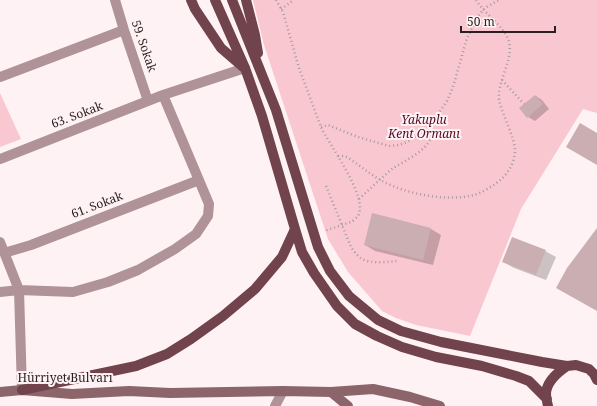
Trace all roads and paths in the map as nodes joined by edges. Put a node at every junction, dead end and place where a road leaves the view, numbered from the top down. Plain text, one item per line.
1 (115, 0) edge
2 (191, 0) edge
3 (215, 0) edge
4 (232, 0) edge
5 (246, 0) edge
6 (276, 0) edge
7 (294, 0) edge
8 (476, 0) edge
9 (499, 0) edge
10 (281, 9) junction
11 (484, 10) junction
12 (124, 30) junction
13 (245, 68) junction
14 (262, 75) junction
15 (0, 77) edge
16 (502, 80) junction
17 (163, 95) junction
18 (148, 101) junction
19 (524, 104) dead end
20 (321, 126) junction
21 (428, 126) junction
22 (338, 156) junction
23 (0, 159) edge
24 (199, 180) junction
25 (381, 180) junction
26 (326, 186) dead end
27 (359, 198) junction
28 (342, 225) junction
29 (295, 229) junction
30 (314, 234) junction
31 (0, 242) edge
32 (4, 253) junction
33 (397, 261) dead end
34 (19, 290) junction
35 (0, 292) edge
36 (567, 366) junction
37 (596, 376) edge
38 (22, 390) junction
39 (283, 391) junction
40 (0, 392) edge
41 (331, 392) junction
42 (548, 402) edge
43 (275, 406) edge
44 (348, 406) edge
45 (440, 406) edge

1 - 12 street, 59. Sokak
2 - 13 main road
3 - 13 main road
4 - 14 main road
5 - 14 main road
6 - 10 path
7 - 10 path
8 - 11 path
9 - 11 path
10 - 20 path
11 - 16 path
11 - 21 path
12 - 15 street
12 - 18 street, 59. Sokak
13 - 17 street, 63. Sokak
13 - 29 main road
14 - 30 main road
16 - 19 path
16 - 25 path
17 - 18 street, 63. Sokak
17 - 24 street
18 - 23 street, 63. Sokak
20 - 21 path
20 - 22 path
21 - 25 path
22 - 25 path
22 - 27 path
24 - 32 street, 61. Sokak
24 - 34 street
25 - 27 path
26 - 28 path
27 - 28 path
28 - 30 path
28 - 33 path
29 - 38 main road
29 - 42 main road
30 - 36 main road
31 - 32 street
32 - 34 street
34 - 35 street
34 - 38 street
36 - 37 main road
36 - 42 main road
38 - 39 main road, Hürriyet Bulvarı
38 - 40 main road, Hürriyet Bulvarı
39 - 41 main road, Hürriyet Bulvarı
39 - 43 street
41 - 44 main road
41 - 45 main road, Hürriyet Bulvarı

